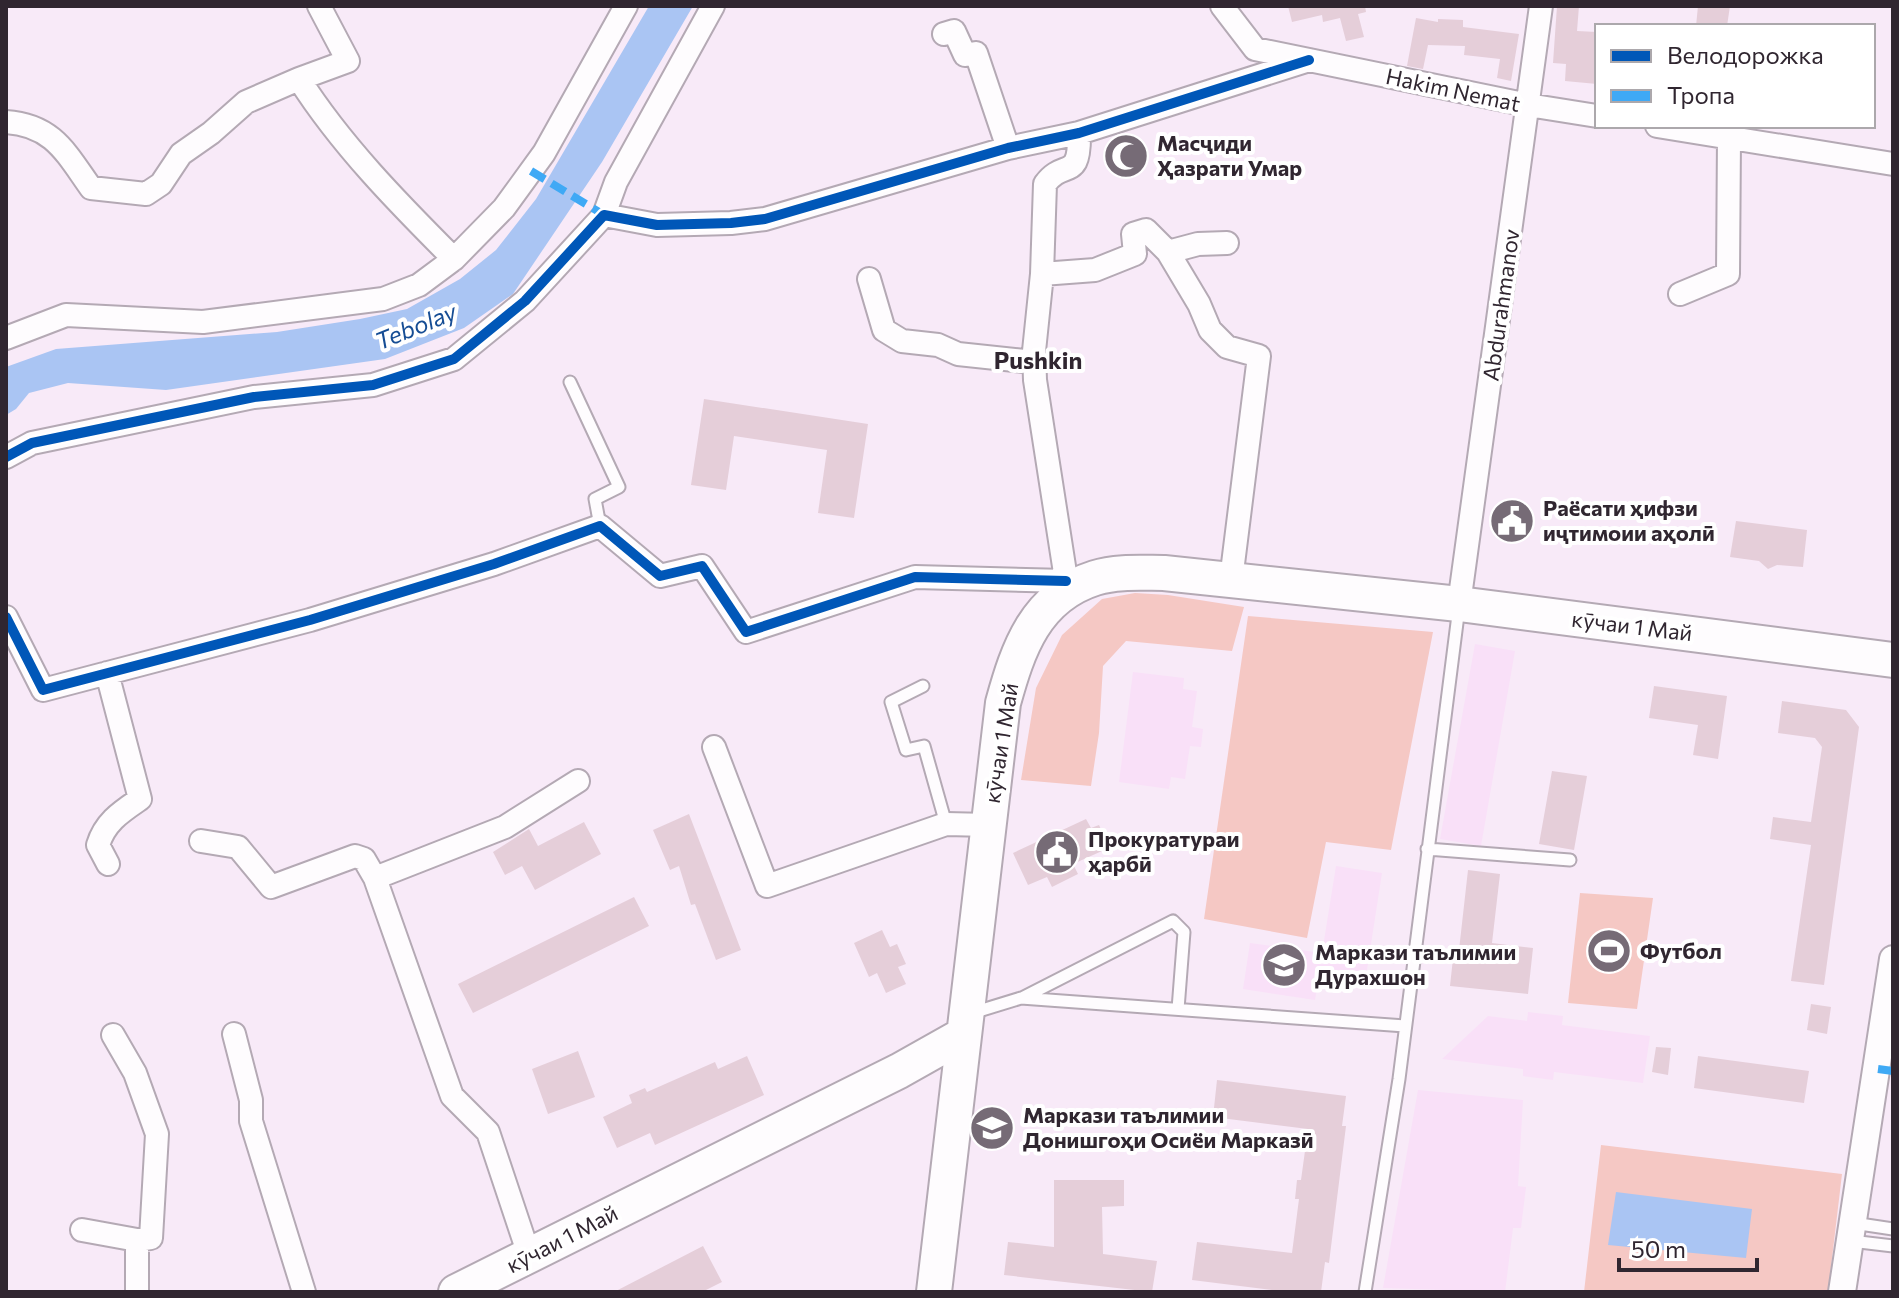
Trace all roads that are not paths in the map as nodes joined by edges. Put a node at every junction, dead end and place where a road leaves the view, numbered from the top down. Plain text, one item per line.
1 (319, 6) edge
2 (626, 6) edge
3 (713, 6) edge
4 (1222, 6) edge
5 (1541, 6) edge
6 (944, 34) dead end
7 (1309, 60) junction
8 (299, 79) junction
9 (1528, 105) junction
10 (1595, 116) edge
11 (6, 122) edge
12 (1669, 128) edge
13 (1079, 133) junction
14 (1729, 138) junction
15 (1008, 148) junction
16 (1893, 164) edge
17 (604, 215) junction
18 (1227, 243) dead end
19 (1168, 252) junction
20 (454, 259) junction
21 (1042, 274) junction
22 (869, 279) dead end
23 (1680, 294) dead end
24 (6, 338) edge
25 (1034, 362) junction
26 (570, 382) dead end
27 (6, 457) edge
28 (600, 526) junction
29 (1231, 580) junction
30 (1067, 586) junction
31 (1459, 604) junction
32 (6, 617) edge
33 (1893, 660) edge
34 (107, 673) junction
35 (923, 686) dead end
36 (714, 747) dead end
37 (578, 781) dead end
38 (946, 824) junction
39 (989, 825) junction
40 (201, 841) dead end
41 (1427, 849) junction
42 (1570, 860) dead end
43 (108, 864) dead end
44 (375, 878) junction
45 (1893, 959) edge
46 (1021, 998) junction
47 (1178, 1009) junction
48 (965, 1025) junction
49 (1405, 1026) junction
50 (234, 1034) dead end
51 (113, 1035) dead end
52 (1893, 1229) edge
53 (82, 1230) dead end
54 (1851, 1232) junction
55 (137, 1240) junction
56 (1893, 1246) edge
57 (529, 1255) junction
58 (137, 1292) edge
59 (304, 1292) edge
60 (456, 1292) edge
61 (934, 1292) edge
62 (1365, 1292) edge
63 (1842, 1292) edge

1 - 8 street
2 - 20 street
3 - 17 street
4 - 7 street, Hakim Nemat
5 - 9 street, Abdurahmanov
6 - 15 street
7 - 9 street, Hakim Nemat
7 - 13 street
8 - 11 street
8 - 20 street
9 - 10 street, Hakim Nemat
9 - 31 street, Abdurahmanov
12 - 14 street
13 - 15 street
13 - 21 street
14 - 16 street
14 - 23 street
15 - 17 street
17 - 27 street
18 - 19 street
19 - 21 street
19 - 29 street
20 - 24 street
21 - 25 street
22 - 25 street
25 - 30 street
26 - 28 lane
28 - 30 street
28 - 34 street
29 - 30 main road, кӯчаи 1 Май
29 - 31 main road, кӯчаи 1 Май
30 - 39 main road, кӯчаи 1 Май
31 - 33 main road, кӯчаи 1 Май
31 - 41 lane
32 - 34 street
34 - 43 street
35 - 38 lane
36 - 38 street
37 - 44 street
38 - 39 street
39 - 48 main road, кӯчаи 1 Май
40 - 44 street
41 - 42 lane
41 - 49 lane
44 - 57 street
45 - 54 street
46 - 47 lane
46 - 47 lane
46 - 48 lane
47 - 49 lane
48 - 57 main road, кӯчаи 1 Май
48 - 61 main road
49 - 62 lane
50 - 59 street
51 - 55 street
52 - 54 lane
53 - 55 street
54 - 56 lane
54 - 63 street
55 - 58 street
57 - 60 main road, кӯчаи 1 Май

